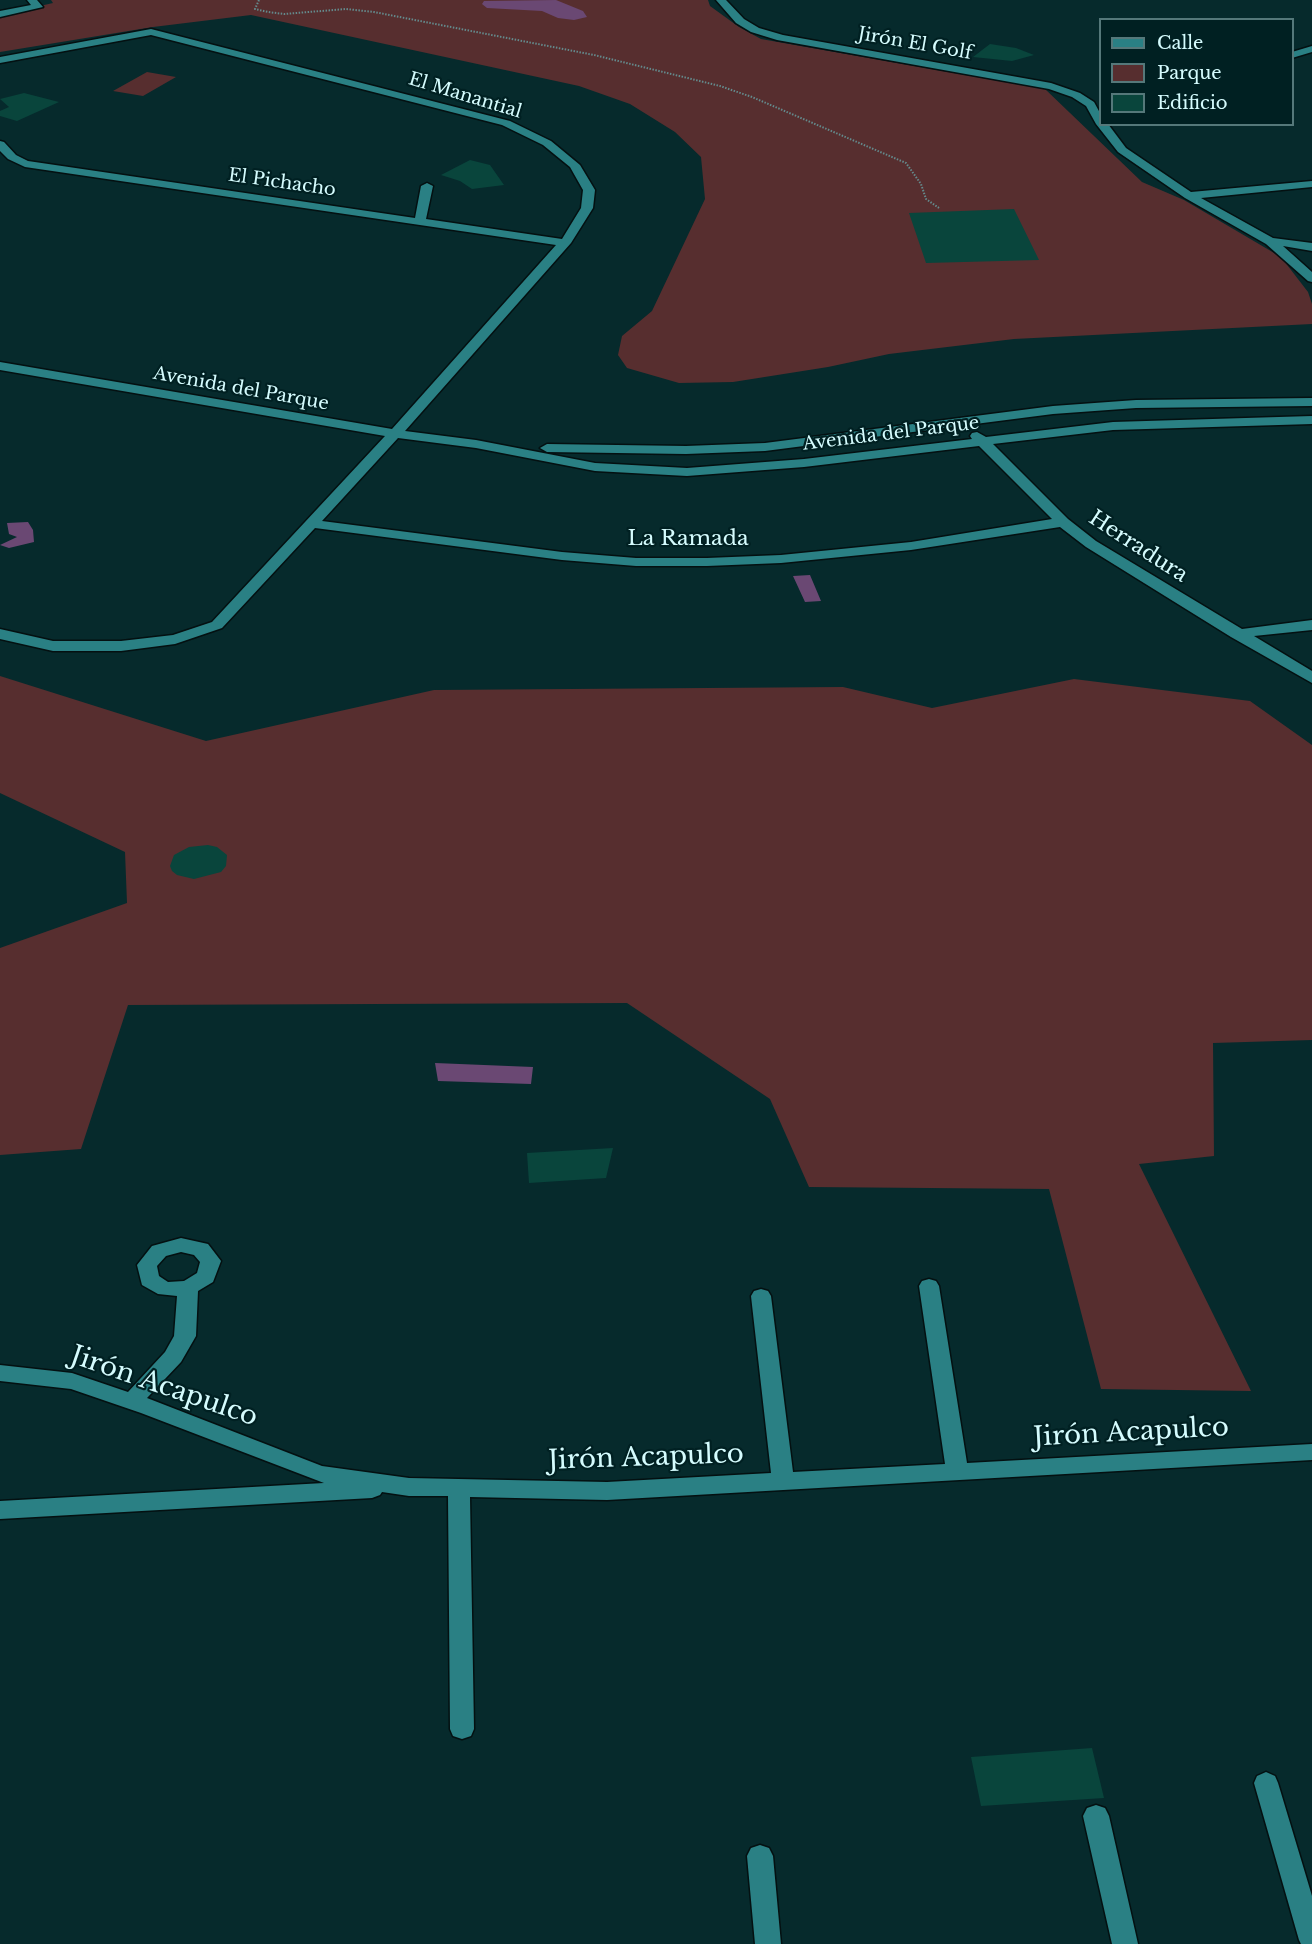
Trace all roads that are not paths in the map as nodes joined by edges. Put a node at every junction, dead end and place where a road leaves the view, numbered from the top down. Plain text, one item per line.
1 (32, 0) edge
2 (721, 0) edge
3 (0, 14) edge
4 (1312, 49) edge
5 (1294, 55) edge
6 (0, 60) edge
7 (1095, 102) edge
8 (1103, 126) edge
9 (0, 144) edge
10 (1312, 184) edge
11 (427, 186) dead end
12 (1189, 196) junction
13 (420, 220) junction
14 (1270, 241) junction
15 (565, 243) junction
16 (1312, 247) edge
17 (1310, 273) edge
18 (0, 366) edge
19 (1312, 402) edge
20 (1312, 420) edge
21 (963, 422) junction
22 (395, 434) junction
23 (982, 441) junction
24 (476, 444) junction
25 (1063, 522) junction
26 (312, 524) junction
27 (1312, 625) edge
28 (0, 634) edge
29 (1236, 634) junction
30 (1312, 678) edge
31 (929, 1286) dead end
32 (188, 1288) dead end
33 (761, 1296) dead end
34 (0, 1373) edge
35 (132, 1401) junction
36 (1312, 1452) edge
37 (957, 1472) junction
38 (783, 1481) junction
39 (410, 1487) junction
40 (459, 1489) junction
41 (0, 1510) edge
42 (462, 1729) dead end
43 (1266, 1783) dead end
44 (1096, 1816) dead end
45 (760, 1856) dead end
46 (1312, 1940) edge
47 (768, 1944) edge
48 (1125, 1944) edge

1 - 3 street
2 - 7 street, Jirón El Golf
4 - 5 street
6 - 15 street, El Manantial
8 - 12 street, Jirón El Golf
9 - 13 street, El Pichacho
10 - 12 street
11 - 13 street
12 - 14 street, Jirón El Golf
13 - 15 street, El Pichacho
14 - 16 street
14 - 17 street, Jirón El Golf
15 - 22 street, El Manantial
18 - 22 street, Avenida del Parque
19 - 21 street, Avenida del Parque
20 - 23 street, Avenida del Parque
21 - 23 street, Herradura
21 - 24 street, Avenida del Parque
22 - 24 street, Avenida del Parque
22 - 26 street, El Manantial
23 - 24 street, Avenida del Parque
23 - 25 street, Herradura
25 - 26 street, La Ramada
25 - 29 street, Herradura
26 - 28 street, El Manantial
27 - 29 street
29 - 30 street, Herradura
31 - 37 street
32 - 35 street
33 - 38 street
34 - 35 street, Jirón Acapulco
35 - 39 street, Jirón Acapulco
36 - 37 street, Jirón Acapulco
37 - 38 street, Jirón Acapulco
38 - 40 street, Jirón Acapulco
39 - 40 street, Jirón Acapulco
39 - 41 street
40 - 42 street
43 - 46 street
44 - 48 street
45 - 47 street

